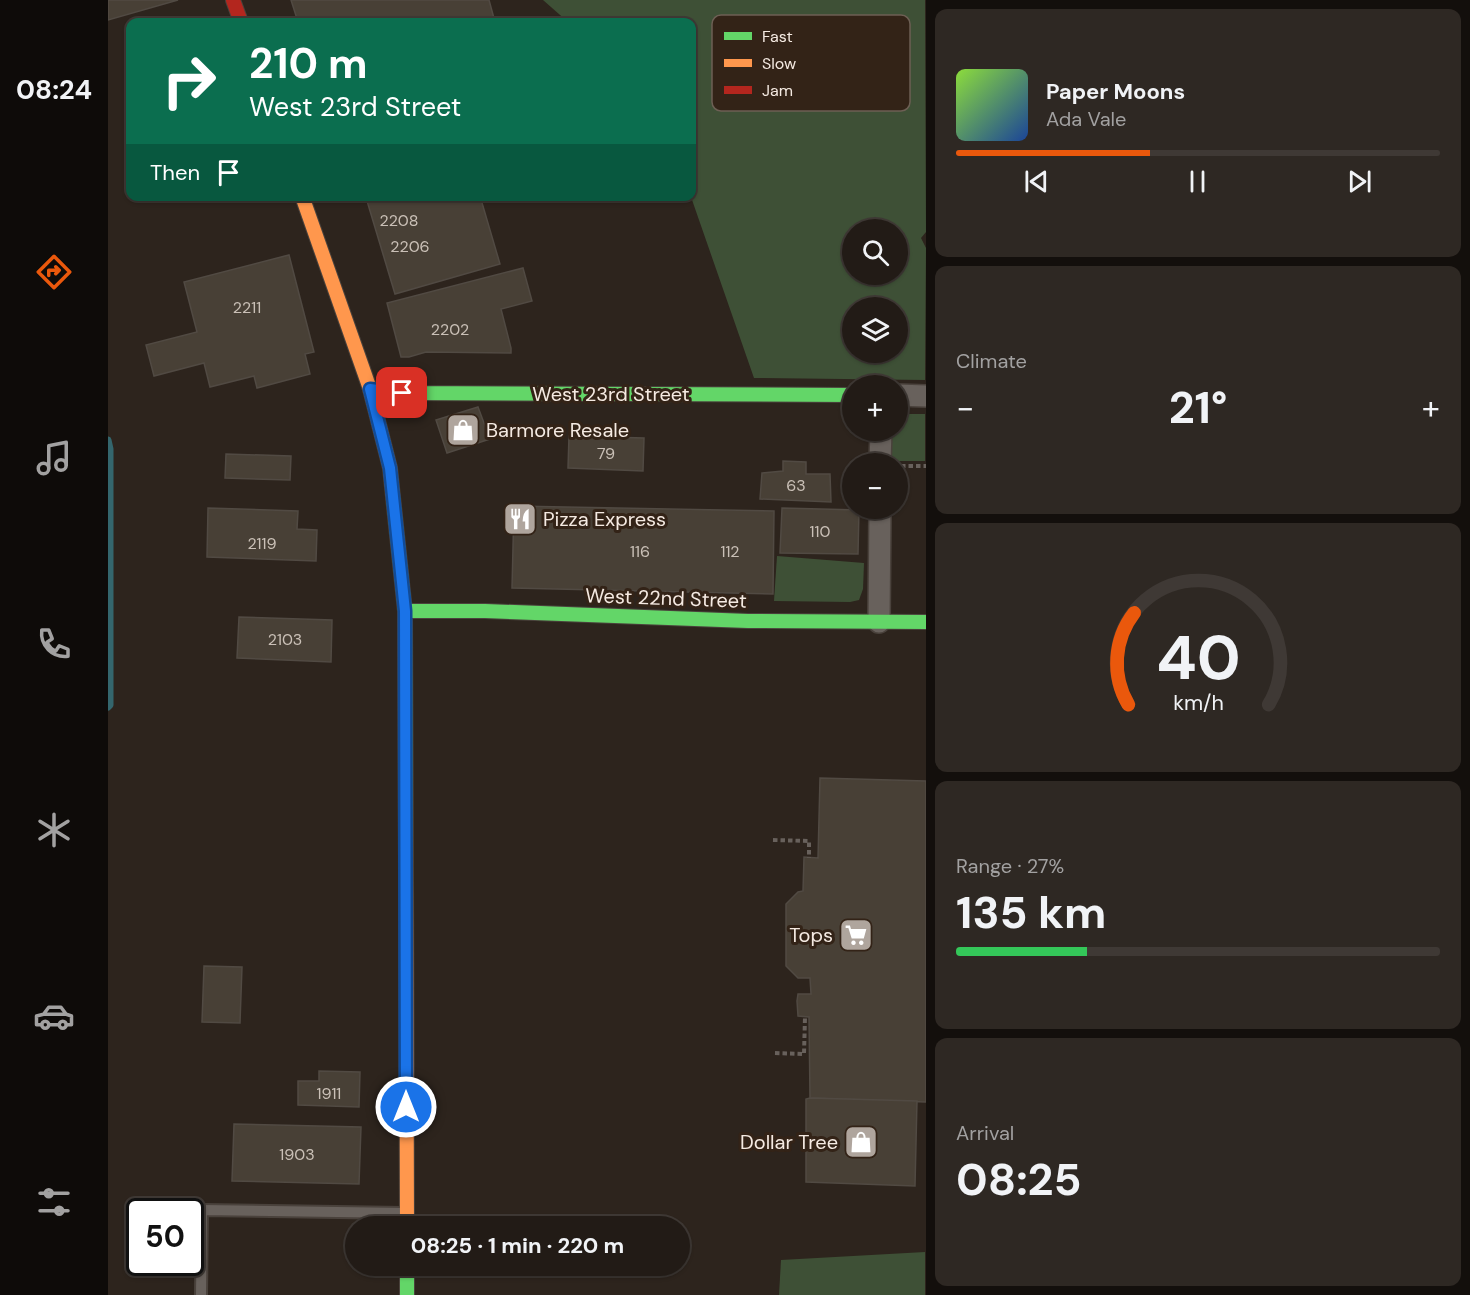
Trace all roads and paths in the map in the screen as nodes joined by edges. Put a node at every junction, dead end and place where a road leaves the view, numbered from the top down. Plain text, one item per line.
1 (233, 0) edge
2 (240, 18) edge
3 (304, 201) edge
4 (370, 389) junction
5 (842, 395) edge
6 (908, 395) edge
7 (926, 396) edge
8 (908, 466) edge
9 (926, 466) edge
10 (880, 519) edge
11 (405, 611) junction
12 (879, 622) junction
13 (926, 622) edge
14 (773, 840) dead end
15 (809, 858) dead end
16 (805, 1017) dead end
17 (775, 1053) dead end
18 (407, 1216) edge
19 (345, 1217) edge
20 (407, 1276) edge
21 (201, 1295) edge
22 (407, 1295) edge

1 - 2 main road
3 - 4 main road
4 - 5 main road, West 23rd Street
4 - 11 main road
6 - 7 street
8 - 9 path
10 - 12 street
11 - 12 main road, West 22nd Street
11 - 18 main road
12 - 13 main road, West 22nd Street
14 - 15 path
16 - 17 path
19 - 21 lane
20 - 22 main road

